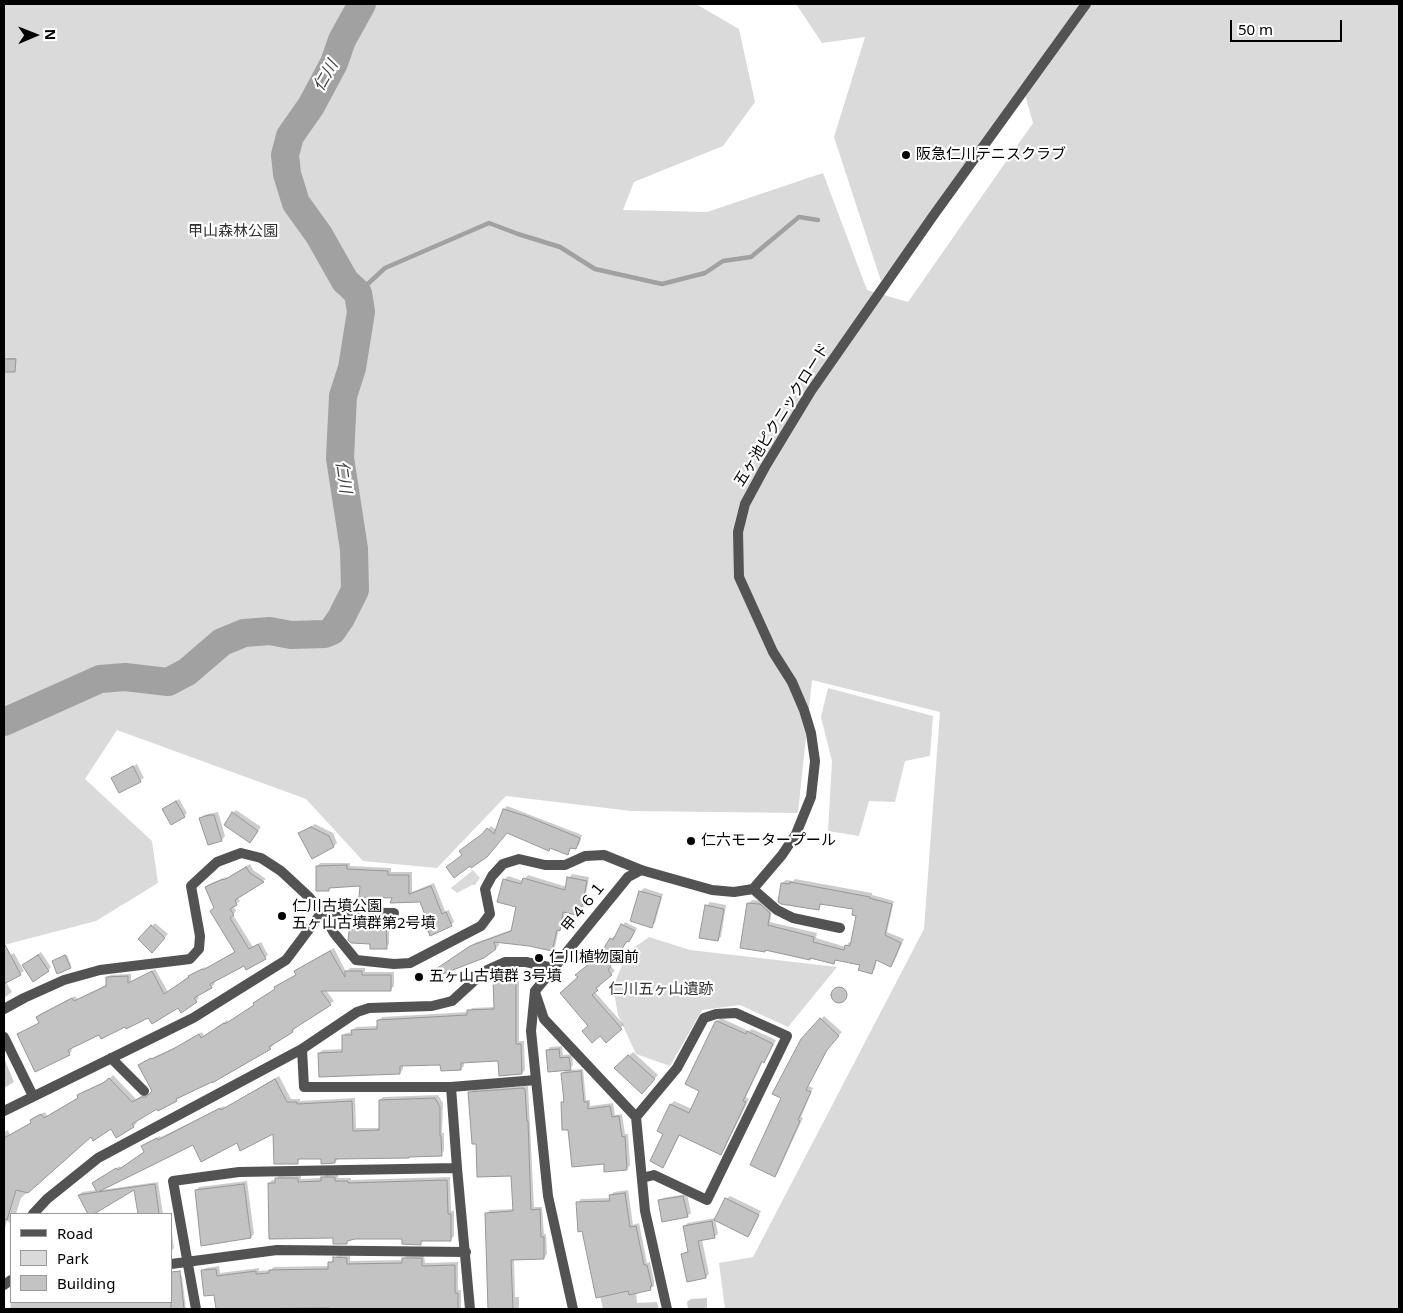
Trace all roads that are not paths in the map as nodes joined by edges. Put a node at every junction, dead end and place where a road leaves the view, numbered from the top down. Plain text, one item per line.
1 (1086, 4) edge
2 (642, 870) junction
3 (753, 889) junction
4 (322, 912) junction
5 (394, 913) dead end
6 (840, 928) dead end
7 (553, 968) junction
8 (534, 991) junction
9 (4, 1009) edge
10 (4, 1037) edge
11 (302, 1049) junction
12 (111, 1058) junction
13 (536, 1080) junction
14 (451, 1087) junction
15 (144, 1092) dead end
16 (33, 1096) junction
17 (4, 1111) edge
18 (636, 1117) junction
19 (457, 1168) junction
20 (642, 1178) junction
21 (33, 1213) edge
22 (466, 1252) junction
23 (187, 1261) junction
24 (172, 1264) edge
25 (196, 1309) edge
26 (470, 1309) edge
27 (573, 1309) edge
28 (667, 1309) edge

1 - 3 street, 五ヶ池ピクニックロード
2 - 3 street
2 - 4 street
2 - 7 street, 甲４６１
3 - 6 street
4 - 5 street
4 - 9 street
4 - 12 street
7 - 8 street, 甲４６１
7 - 11 street
8 - 13 street
8 - 18 street
10 - 16 street
11 - 14 street
11 - 21 street
12 - 15 street
12 - 16 street
13 - 14 street
13 - 27 street
14 - 19 street
16 - 17 street
18 - 20 street
18 - 20 street
19 - 22 street
19 - 23 street
20 - 28 street
22 - 23 street
22 - 26 street
23 - 24 street
23 - 25 street

